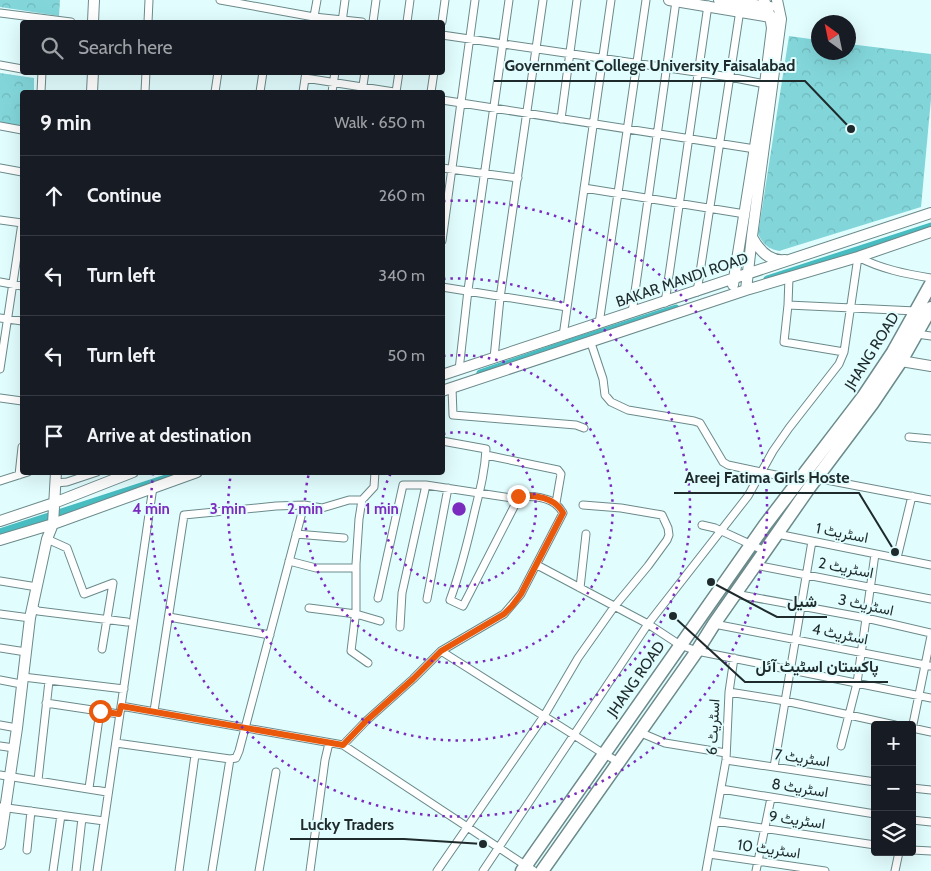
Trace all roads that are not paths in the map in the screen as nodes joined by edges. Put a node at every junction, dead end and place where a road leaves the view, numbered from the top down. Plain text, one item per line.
1 (94, 0) edge
2 (149, 0) edge
3 (220, 0) edge
4 (316, 0) edge
5 (345, 0) edge
6 (376, 0) edge
7 (410, 0) edge
8 (445, 0) edge
9 (475, 0) edge
10 (509, 0) edge
11 (544, 0) edge
12 (577, 0) edge
13 (611, 0) edge
14 (646, 0) edge
15 (673, 0) edge
16 (719, 0) edge
17 (708, 5) junction
18 (767, 8) edge
19 (779, 9) edge
20 (740, 10) junction
21 (0, 12) edge
22 (38, 20) edge
23 (93, 20) edge
24 (148, 20) edge
25 (314, 20) edge
26 (342, 20) edge
27 (372, 20) edge
28 (407, 20) edge
29 (442, 20) edge
30 (445, 34) edge
31 (470, 38) junction
32 (503, 43) junction
33 (536, 48) junction
34 (569, 53) junction
35 (602, 58) junction
36 (637, 63) junction
37 (0, 65) edge
38 (20, 68) edge
39 (667, 68) junction
40 (698, 72) junction
41 (42, 75) edge
42 (93, 75) edge
43 (146, 75) edge
44 (218, 75) edge
45 (263, 75) edge
46 (305, 75) edge
47 (334, 75) edge
48 (364, 75) edge
49 (398, 75) edge
50 (434, 75) edge
51 (730, 77) junction
52 (333, 83) junction
53 (765, 84) junction
54 (41, 90) edge
55 (92, 90) edge
56 (145, 90) edge
57 (215, 90) edge
58 (260, 90) edge
59 (303, 90) edge
60 (332, 90) edge
61 (362, 90) edge
62 (395, 90) edge
63 (431, 90) edge
64 (445, 100) edge
65 (461, 103) junction
66 (494, 108) junction
67 (527, 113) junction
68 (561, 119) junction
69 (593, 124) junction
70 (0, 126) edge
71 (627, 129) junction
72 (20, 130) edge
73 (657, 134) junction
74 (689, 139) junction
75 (720, 144) junction
76 (755, 149) junction
77 (0, 168) edge
78 (445, 168) edge
79 (452, 169) junction
80 (20, 172) edge
81 (486, 174) junction
82 (518, 178) junction
83 (584, 188) junction
84 (618, 194) junction
85 (648, 198) junction
86 (679, 204) junction
87 (710, 208) junction
88 (931, 213) edge
89 (745, 214) junction
90 (445, 219) edge
91 (0, 220) edge
92 (20, 223) edge
93 (931, 232) edge
94 (20, 235) edge
95 (752, 236) junction
96 (858, 257) junction
97 (793, 259) junction
98 (748, 274) junction
99 (789, 277) junction
100 (931, 278) edge
101 (734, 279) junction
102 (0, 282) edge
103 (931, 284) edge
104 (12, 285) junction
105 (20, 286) edge
106 (445, 287) edge
107 (468, 290) junction
108 (746, 290) junction
109 (697, 292) junction
110 (732, 296) junction
111 (500, 298) junction
112 (665, 302) junction
113 (788, 306) junction
114 (567, 307) junction
115 (931, 308) edge
116 (850, 309) junction
117 (916, 311) junction
118 (632, 313) junction
119 (4, 319) edge
120 (20, 322) edge
121 (599, 324) junction
122 (917, 334) junction
123 (563, 336) junction
124 (931, 336) edge
125 (591, 343) junction
126 (844, 352) junction
127 (494, 358) junction
128 (901, 361) junction
129 (481, 362) junction
130 (931, 366) edge
131 (0, 369) edge
132 (459, 370) junction
133 (445, 374) edge
134 (486, 377) junction
135 (447, 390) edge
136 (0, 398) edge
137 (20, 401) edge
138 (584, 428) dead end
139 (909, 437) dead end
140 (931, 439) edge
141 (445, 442) edge
142 (486, 455) junction
143 (20, 466) edge
144 (762, 472) junction
145 (19, 475) joint
146 (88, 475) edge
147 (125, 475) edge
148 (187, 475) edge
149 (375, 475) edge
150 (56, 478) edge
151 (0, 481) edge
152 (808, 483) junction
153 (426, 485) junction
154 (153, 487) junction
155 (448, 488) junction
156 (480, 493) junction
157 (76, 494) junction
158 (518, 496) junction
159 (912, 496) junction
160 (362, 500) junction
161 (931, 500) edge
162 (556, 503) junction
163 (304, 505) junction
164 (583, 505) dead end
165 (54, 514) junction
166 (0, 521) edge
167 (702, 525) dead end
168 (720, 531) junction
169 (296, 534) junction
170 (586, 534) dead end
171 (777, 534) junction
172 (344, 538) dead end
173 (47, 539) junction
174 (0, 540) edge
175 (812, 541) junction
176 (752, 544) junction
177 (765, 551) junction
178 (875, 554) junction
179 (897, 558) junction
180 (289, 561) junction
181 (536, 565) junction
182 (756, 565) junction
183 (931, 565) edge
184 (356, 568) junction
185 (807, 574) junction
186 (0, 581) edge
187 (37, 586) junction
188 (871, 587) junction
189 (580, 588) junction
190 (735, 594) junction
191 (378, 598) dead end
192 (427, 599) dead end
193 (931, 599) edge
194 (801, 606) junction
195 (32, 607) junction
196 (614, 607) junction
197 (310, 608) dead end
198 (0, 614) edge
199 (356, 614) junction
200 (169, 617) junction
201 (30, 618) junction
202 (866, 618) junction
203 (107, 619) junction
204 (380, 621) dead end
205 (128, 622) dead end
206 (648, 624) junction
207 (714, 624) junction
208 (400, 627) dead end
209 (270, 635) junction
210 (931, 635) edge
211 (796, 640) junction
212 (680, 645) junction
213 (0, 648) edge
214 (102, 649) dead end
215 (441, 651) junction
216 (697, 651) junction
217 (26, 652) junction
218 (861, 652) junction
219 (734, 658) junction
220 (368, 663) dead end
221 (928, 665) edge
222 (790, 669) junction
223 (0, 680) edge
224 (22, 680) junction
225 (50, 681) junction
226 (857, 683) junction
227 (124, 689) junction
228 (729, 692) junction
229 (919, 696) junction
230 (931, 698) edge
231 (785, 701) junction
232 (46, 704) junction
233 (121, 706) junction
234 (100, 711) junction
235 (154, 711) junction
236 (119, 714) junction
237 (544, 716) junction
238 (848, 716) junction
239 (874, 721) edge
240 (914, 721) edge
241 (0, 726) edge
242 (246, 727) junction
243 (17, 728) junction
244 (916, 729) edge
245 (638, 732) junction
246 (931, 732) edge
247 (575, 735) junction
248 (116, 743) junction
249 (329, 743) junction
250 (343, 745) junction
251 (0, 746) edge
252 (841, 746) dead end
253 (14, 748) junction
254 (604, 754) junction
255 (195, 755) junction
256 (726, 757) junction
257 (230, 760) junction
258 (619, 762) junction
259 (774, 767) junction
260 (276, 772) dead end
261 (5, 776) edge
262 (38, 780) junction
263 (871, 781) edge
264 (89, 788) junction
265 (916, 788) edge
266 (720, 789) junction
267 (931, 790) edge
268 (107, 792) junction
269 (771, 798) junction
270 (3, 807) edge
271 (31, 811) junction
272 (871, 813) edge
273 (61, 815) junction
274 (82, 818) junction
275 (916, 820) edge
276 (104, 821) junction
277 (715, 821) junction
278 (931, 822) edge
279 (468, 827) junction
280 (764, 830) junction
281 (0, 843) edge
282 (871, 844) edge
283 (498, 848) junction
284 (27, 850) dead end
285 (916, 850) edge
286 (931, 851) edge
287 (709, 854) junction
288 (897, 856) edge
289 (758, 861) junction
290 (785, 868) edge
291 (527, 869) edge
292 (53, 871) edge
293 (76, 871) edge
294 (97, 871) edge
295 (179, 871) edge
296 (212, 871) edge
297 (259, 871) edge
298 (310, 871) edge
299 (437, 871) edge
300 (483, 871) edge
301 (542, 871) edge
302 (706, 871) edge
303 (756, 871) edge
304 (821, 871) edge
305 (825, 871) edge
306 (895, 871) edge

1 - 23 main road
2 - 24 street
3 - 25 street
4 - 25 street
5 - 26 street
6 - 27 street
7 - 28 street
8 - 29 street
9 - 31 street
10 - 32 street
11 - 33 street
12 - 34 street
13 - 35 street
14 - 36 street
15 - 17 main road
15 - 39 street
16 - 18 main road
17 - 20 main road
17 - 40 street
18 - 19 main road
18 - 20 main road
18 - 53 main road
19 - 95 main road
20 - 51 street
21 - 22 street
30 - 31 street
31 - 32 street
31 - 65 street
32 - 33 street
32 - 66 street
33 - 34 street
33 - 67 street
34 - 35 street
34 - 68 street
35 - 36 street
35 - 69 street
36 - 39 street
36 - 71 street
37 - 38 street
39 - 40 street
39 - 73 street
40 - 51 street
40 - 74 street
41 - 54 street
42 - 55 main road
43 - 56 street
44 - 57 street
45 - 58 street
46 - 52 street
46 - 59 street
47 - 52 street
48 - 61 street
49 - 62 street
50 - 63 street
51 - 53 street
51 - 75 street
52 - 60 street
52 - 61 street
53 - 76 main road
64 - 65 street
65 - 66 street
65 - 79 street
66 - 67 street
66 - 81 street
67 - 68 street
67 - 82 street
68 - 69 street
69 - 71 street
69 - 83 street
70 - 72 street
71 - 73 street
71 - 84 street
73 - 74 street
73 - 85 street
74 - 75 street
74 - 86 street
75 - 76 street
75 - 87 street
76 - 89 main road
77 - 80 street
78 - 79 street
79 - 81 street
79 - 90 street
81 - 82 street
81 - 107 street
82 - 111 street
83 - 84 street
83 - 114 street
84 - 85 street
84 - 121 street
85 - 86 street
85 - 118 street
86 - 87 street
86 - 112 street
87 - 89 street
87 - 109 street
88 - 97 main road, BAKAR MANDI ROAD
89 - 101 main road
91 - 92 street
93 - 96 main road, BAKAR MANDI ROAD
94 - 104 street
95 - 97 main road
95 - 98 main road
96 - 99 main road, BAKAR MANDI ROAD
96 - 100 street
96 - 116 street
97 - 98 main road, BAKAR MANDI ROAD
98 - 101 main road, BAKAR MANDI ROAD
98 - 108 main road
99 - 108 main road, BAKAR MANDI ROAD
99 - 113 street
101 - 109 main road, BAKAR MANDI ROAD
101 - 110 main road
102 - 104 street
103 - 117 highway, JHANG ROAD
104 - 105 street
104 - 119 street
106 - 107 street
107 - 111 street
107 - 132 street
108 - 110 main road, BAKAR MANDI ROAD
109 - 112 main road, BAKAR MANDI ROAD
110 - 125 main road, BAKAR MANDI ROAD
111 - 114 street
111 - 127 street
112 - 118 main road, BAKAR MANDI ROAD
113 - 116 street
113 - 126 street
114 - 123 street
115 - 122 highway, JHANG ROAD
116 - 117 street
116 - 126 street
117 - 152 highway, JHANG ROAD
118 - 121 main road, BAKAR MANDI ROAD
119 - 120 street
119 - 131 street
121 - 123 main road, BAKAR MANDI ROAD
122 - 124 street
122 - 128 highway, JHANG ROAD
123 - 127 main road, BAKAR MANDI ROAD
125 - 134 main road, BAKAR MANDI ROAD
125 - 144 street
126 - 144 street
127 - 129 main road, BAKAR MANDI ROAD
128 - 130 main road
128 - 152 highway, JHANG ROAD
129 - 132 main road, BAKAR MANDI ROAD
129 - 134 main road
132 - 133 main road, BAKAR MANDI ROAD
134 - 135 main road, BAKAR MANDI ROAD
135 - 138 street
136 - 137 street
139 - 140 street
141 - 142 street
142 - 156 street
142 - 162 street
143 - 145 street
144 - 152 street
144 - 168 street
145 - 151 street
146 - 150 street
147 - 157 main road
148 - 154 main road
149 - 160 street
150 - 157 main road
150 - 165 main road
152 - 159 street
152 - 171 highway, JHANG ROAD
152 - 176 highway, JHANG ROAD
153 - 155 street
153 - 191 street
153 - 208 street
154 - 165 main road
154 - 227 street
155 - 156 street
155 - 192 street
156 - 158 street
156 - 158 street
157 - 165 main road
158 - 162 street
159 - 161 street
159 - 179 street
160 - 163 street
160 - 184 street
162 - 181 street
163 - 169 street
163 - 200 street
164 - 196 street
165 - 166 main road
165 - 173 main road
165 - 174 main road
167 - 168 street
168 - 176 street
168 - 206 street
169 - 172 street
169 - 180 street
170 - 189 street
171 - 175 street, اسٹریٹ 1
171 - 177 highway, JHANG ROAD
173 - 187 main road
173 - 203 street
175 - 178 street, اسٹریٹ 1
175 - 185 street
176 - 177 street
176 - 212 highway, JHANG ROAD
177 - 182 highway, JHANG ROAD
178 - 179 street, اسٹریٹ 1
178 - 188 street
179 - 183 street, اسٹریٹ 1
180 - 184 street
180 - 209 street
181 - 189 street
181 - 215 street
182 - 185 street, اسٹریٹ 2
182 - 190 highway, JHANG ROAD
184 - 199 street
185 - 188 street, اسٹریٹ 2
185 - 194 street
186 - 187 street
187 - 195 main road
188 - 193 street, اسٹریٹ 2
188 - 202 street
189 - 196 street
190 - 194 street, اسٹریٹ 3
190 - 207 highway, JHANG ROAD
194 - 202 street, اسٹریٹ 3
194 - 211 street
195 - 201 main road
195 - 203 street
196 - 206 street
196 - 237 street
197 - 199 street
198 - 201 street
199 - 204 street
199 - 220 street
200 - 209 street
200 - 235 street
201 - 217 main road
202 - 210 street, اسٹریٹ 3
202 - 218 street
203 - 205 street
203 - 214 street
206 - 212 street
206 - 247 street
207 - 211 street, اسٹریٹ 4
207 - 216 highway, JHANG ROAD
209 - 242 street
210 - 221 street
211 - 218 street, اسٹریٹ 4
211 - 222 street
212 - 216 street
212 - 254 highway, JHANG ROAD
213 - 217 street
215 - 237 street
215 - 250 street
216 - 219 street
216 - 245 highway, JHANG ROAD
217 - 224 main road
218 - 221 street, اسٹریٹ 4
218 - 226 street
219 - 222 street
219 - 228 street
221 - 229 street
222 - 226 street
222 - 231 street
223 - 224 street
224 - 225 street
224 - 243 main road
225 - 227 street
225 - 232 street
226 - 229 street
226 - 238 street
227 - 233 street
228 - 231 street, اسٹریٹ 6
228 - 256 street, اسٹریٹ 6
229 - 230 street
229 - 240 street
231 - 238 street, اسٹریٹ 6
231 - 259 street
232 - 234 street
232 - 262 street
233 - 235 street
233 - 236 street
234 - 236 street
234 - 264 street
235 - 242 street
236 - 248 street
237 - 247 street
237 - 279 street
238 - 239 street, اسٹریٹ 6
238 - 252 street
241 - 243 street
242 - 249 street
242 - 257 street
243 - 253 main road
244 - 246 street
245 - 256 street, اسٹریٹ 7
245 - 258 highway, JHANG ROAD
247 - 254 street
247 - 283 street
248 - 255 street
248 - 268 street
249 - 250 street
249 - 298 street
250 - 279 street
251 - 253 street
253 - 261 main road
254 - 258 street
254 - 291 highway, JHANG ROAD
255 - 257 street
255 - 295 street
256 - 259 street, اسٹریٹ 7
256 - 266 street, اسٹریٹ 6
257 - 296 street
258 - 301 highway, JHANG ROAD
259 - 263 street, اسٹریٹ 7
260 - 297 street
261 - 262 street
261 - 270 main road
262 - 264 street
264 - 268 street
265 - 267 street
266 - 269 street, اسٹریٹ 8
266 - 277 street, اسٹریٹ 6
268 - 276 street
269 - 272 street, اسٹریٹ 8
269 - 280 street
270 - 271 street
270 - 281 main road
271 - 273 street
271 - 284 street
273 - 274 street
273 - 292 street
274 - 276 street
274 - 293 street
275 - 278 street
276 - 294 street
277 - 280 street, اسٹریٹ 9
277 - 287 street, اسٹریٹ 6
279 - 283 street
279 - 299 street
280 - 282 street, اسٹریٹ 9
280 - 289 street
283 - 291 street
283 - 300 street
285 - 286 street
287 - 289 street, اسٹریٹ 10
287 - 302 street, اسٹریٹ 6
288 - 306 street
289 - 290 street, اسٹریٹ 10
289 - 303 street
290 - 304 street, اسٹریٹ 10
304 - 305 street, اسٹریٹ 10

